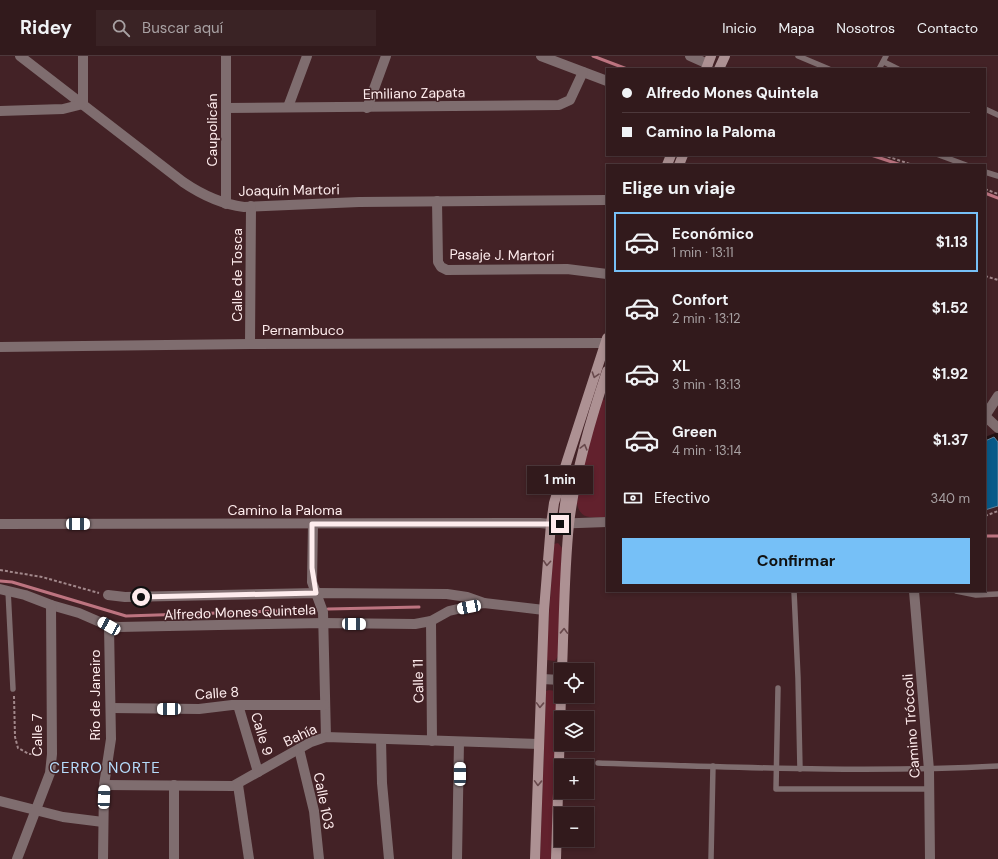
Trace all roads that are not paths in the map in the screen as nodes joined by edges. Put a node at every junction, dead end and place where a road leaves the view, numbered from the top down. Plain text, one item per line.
1 (20, 56) edge
2 (83, 56) edge
3 (226, 56) edge
4 (307, 56) edge
5 (386, 56) edge
6 (541, 56) edge
7 (690, 56) edge
8 (725, 56) edge
9 (798, 56) edge
10 (886, 56) edge
11 (884, 62) junction
12 (709, 63) edge
13 (719, 68) edge
14 (827, 68) edge
15 (881, 68) edge
16 (896, 68) edge
17 (583, 72) junction
18 (606, 81) edge
19 (83, 104) junction
20 (288, 107) junction
21 (226, 108) junction
22 (367, 108) junction
23 (986, 109) edge
24 (0, 111) edge
25 (998, 115) edge
26 (942, 156) edge
27 (963, 164) edge
28 (986, 172) edge
29 (998, 176) edge
30 (606, 200) edge
31 (438, 201) junction
32 (226, 204) junction
33 (251, 206) junction
34 (606, 274) edge
35 (606, 342) edge
36 (250, 344) junction
37 (0, 347) edge
38 (606, 374) edge
39 (998, 396) edge
40 (986, 414) edge
41 (986, 417) edge
42 (998, 428) edge
43 (567, 461) junction
44 (606, 522) edge
45 (569, 523) junction
46 (0, 524) edge
47 (312, 524) junction
48 (551, 524) junction
49 (4, 589) edge
50 (794, 592) edge
51 (914, 592) edge
52 (961, 592) edge
53 (316, 593) junction
54 (998, 594) edge
55 (108, 595) road end
56 (484, 603) junction
57 (51, 605) junction
58 (544, 610) junction
59 (431, 621) junction
60 (323, 623) junction
61 (109, 626) junction
62 (562, 663) edge
63 (542, 679) junction
64 (554, 680) edge
65 (13, 688) road end
66 (778, 688) dead end
67 (562, 703) edge
68 (238, 705) junction
69 (325, 705) junction
70 (111, 708) junction
71 (326, 737) junction
72 (381, 739) junction
73 (432, 741) junction
74 (459, 742) junction
75 (539, 744) junction
76 (299, 749) junction
77 (598, 763) dead end
78 (713, 766) junction
79 (998, 766) edge
80 (777, 768) junction
81 (800, 769) junction
82 (929, 770) junction
83 (258, 772) junction
84 (238, 784) junction
85 (104, 785) junction
86 (174, 785) junction
87 (929, 789) junction
88 (0, 801) edge
89 (35, 810) junction
90 (103, 822) junction
91 (17, 859) edge
92 (103, 859) edge
93 (174, 859) edge
94 (249, 859) edge
95 (319, 859) edge
96 (388, 859) edge
97 (457, 859) edge
98 (535, 859) edge
99 (556, 859) edge
100 (711, 859) edge
101 (930, 859) edge

1 - 19 street, Joaquín Martori
2 - 19 street
3 - 21 street, Caupolicán
4 - 20 street
5 - 22 street
6 - 17 street
7 - 12 street
8 - 13 street
9 - 14 lane
10 - 11 lane
11 - 15 lane
11 - 16 lane
17 - 18 street
17 - 22 street, Emiliano Zapata
19 - 24 street
19 - 32 street, Joaquín Martori
20 - 21 street, Emiliano Zapata
20 - 22 street, Emiliano Zapata
21 - 32 street, Caupolicán
23 - 25 lane
26 - 27 lane
28 - 29 lane
30 - 31 street, Joaquín Martori
31 - 33 street, Joaquín Martori
31 - 34 street, Pasaje J. Martori
32 - 33 street, Joaquín Martori
33 - 36 street, Calle de Tosca
35 - 36 street, Pernambuco
35 -> 43 street
36 - 37 street, Pernambuco
45 -> 38 street
39 - 40 street
41 - 42 street
43 - 45 street
43 - 48 street
44 - 45 street
45 - 48 street, Camino la Paloma
62 -> 45 street
46 - 47 street, Camino la Paloma
47 - 48 street, Camino la Paloma
47 - 53 street
48 -> 58 street
49 - 57 street, Alfredo Mones Quintela
49 - 65 lane
50 - 81 lane
51 - 82 street, Camino Tróccoli
52 - 54 lane
53 - 55 street, Alfredo Mones Quintela
53 - 56 street, Alfredo Mones Quintela
53 - 60 street
56 - 58 street, Alfredo Mones Quintela
56 - 59 street, Alfredo Mones Quintela
57 - 61 street, Alfredo Mones Quintela
57 - 89 street, Calle 7
58 - 63 street
59 - 60 street, Alfredo Mones Quintela
59 - 73 street, Calle 11
60 - 61 street, Alfredo Mones Quintela
60 - 69 street
61 - 70 street, Río de Janeiro
63 - 64 street
63 -> 75 street
66 - 80 lane
67 - 99 street
68 - 69 street, Calle 8
68 - 70 street, Calle 8
68 - 83 street, Calle 9
69 - 71 street
70 - 85 street, Río de Janeiro
71 - 72 street, Bahía
71 - 76 street, Bahía
72 - 73 street, Bahía
72 - 96 street
73 - 74 street, Bahía
74 - 75 street, Bahía
74 - 97 street
75 -> 98 street
76 - 83 street, Bahía
76 - 95 street, Calle 103
77 - 78 lane
78 - 80 lane
78 - 100 lane
79 - 82 lane
80 - 81 lane
80 - 87 lane
81 - 82 lane
82 - 87 street, Camino Tróccoli
83 - 84 street, Bahía
84 - 86 street, Bahía
84 - 94 street
85 - 86 street, Bahía
85 - 90 street, Río de Janeiro
86 - 93 street
87 - 101 street, Camino Tróccoli
88 - 89 street
89 - 90 street
89 - 91 street, Calle 7
90 - 92 street, Río de Janeiro

